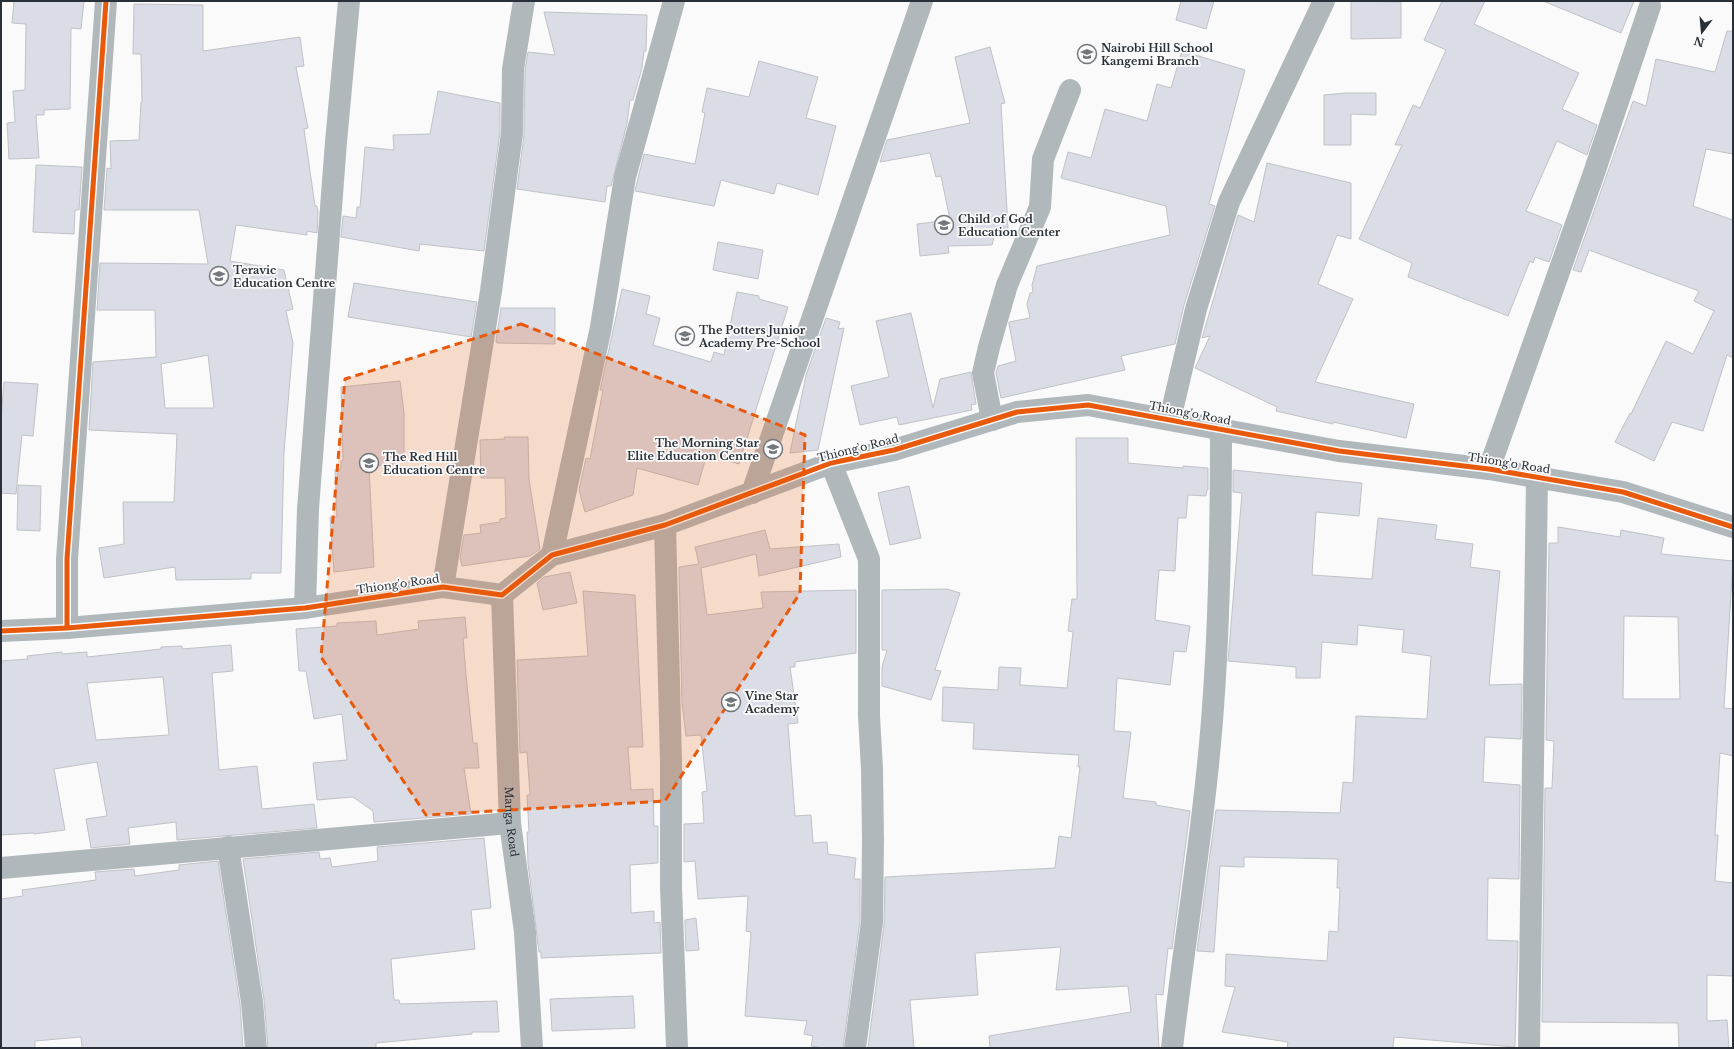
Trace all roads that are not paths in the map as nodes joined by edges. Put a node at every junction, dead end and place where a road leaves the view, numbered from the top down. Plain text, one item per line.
1 (106, 1) edge
2 (349, 1) edge
3 (524, 1) edge
4 (674, 1) edge
5 (922, 1) edge
6 (1324, 1) edge
7 (1650, 6) dead end
8 (1070, 90) dead end
9 (1170, 419) junction
10 (992, 420) junction
11 (1221, 429) junction
12 (831, 463) junction
13 (1490, 469) junction
14 (1538, 477) junction
15 (752, 492) junction
16 (665, 525) junction
17 (1733, 527) edge
18 (552, 554) junction
19 (443, 587) junction
20 (502, 595) junction
21 (305, 608) junction
22 (67, 628) junction
23 (1, 631) edge
24 (510, 823) junction
25 (228, 848) junction
26 (1, 868) edge
27 (256, 1048) edge
28 (532, 1048) edge
29 (678, 1048) edge
30 (854, 1048) edge
31 (1172, 1048) edge
32 (1529, 1048) edge

1 - 22 street
2 - 21 street
3 - 19 street
4 - 18 street
5 - 15 street
6 - 9 street
7 - 13 street
8 - 10 street
9 - 10 street, Thiong'o Road
9 - 11 street, Thiong'o Road
10 - 12 street, Thiong'o Road
11 - 13 street, Thiong'o Road
11 - 31 street
12 - 15 street, Thiong'o Road
12 - 30 street
13 - 14 street, Thiong'o Road
14 - 17 street, Thiong'o Road
14 - 32 street
15 - 16 street, Thiong'o Road
16 - 18 street, Thiong'o Road
16 - 29 street
18 - 20 street, Thiong'o Road
19 - 20 street, Thiong'o Road
19 - 21 street, Thiong'o Road
20 - 24 street, Manga Road
21 - 22 street, Thiong'o Road
22 - 23 street, Thiong'o Road
24 - 25 street
24 - 28 street, Manga Road
25 - 26 street
25 - 27 street

